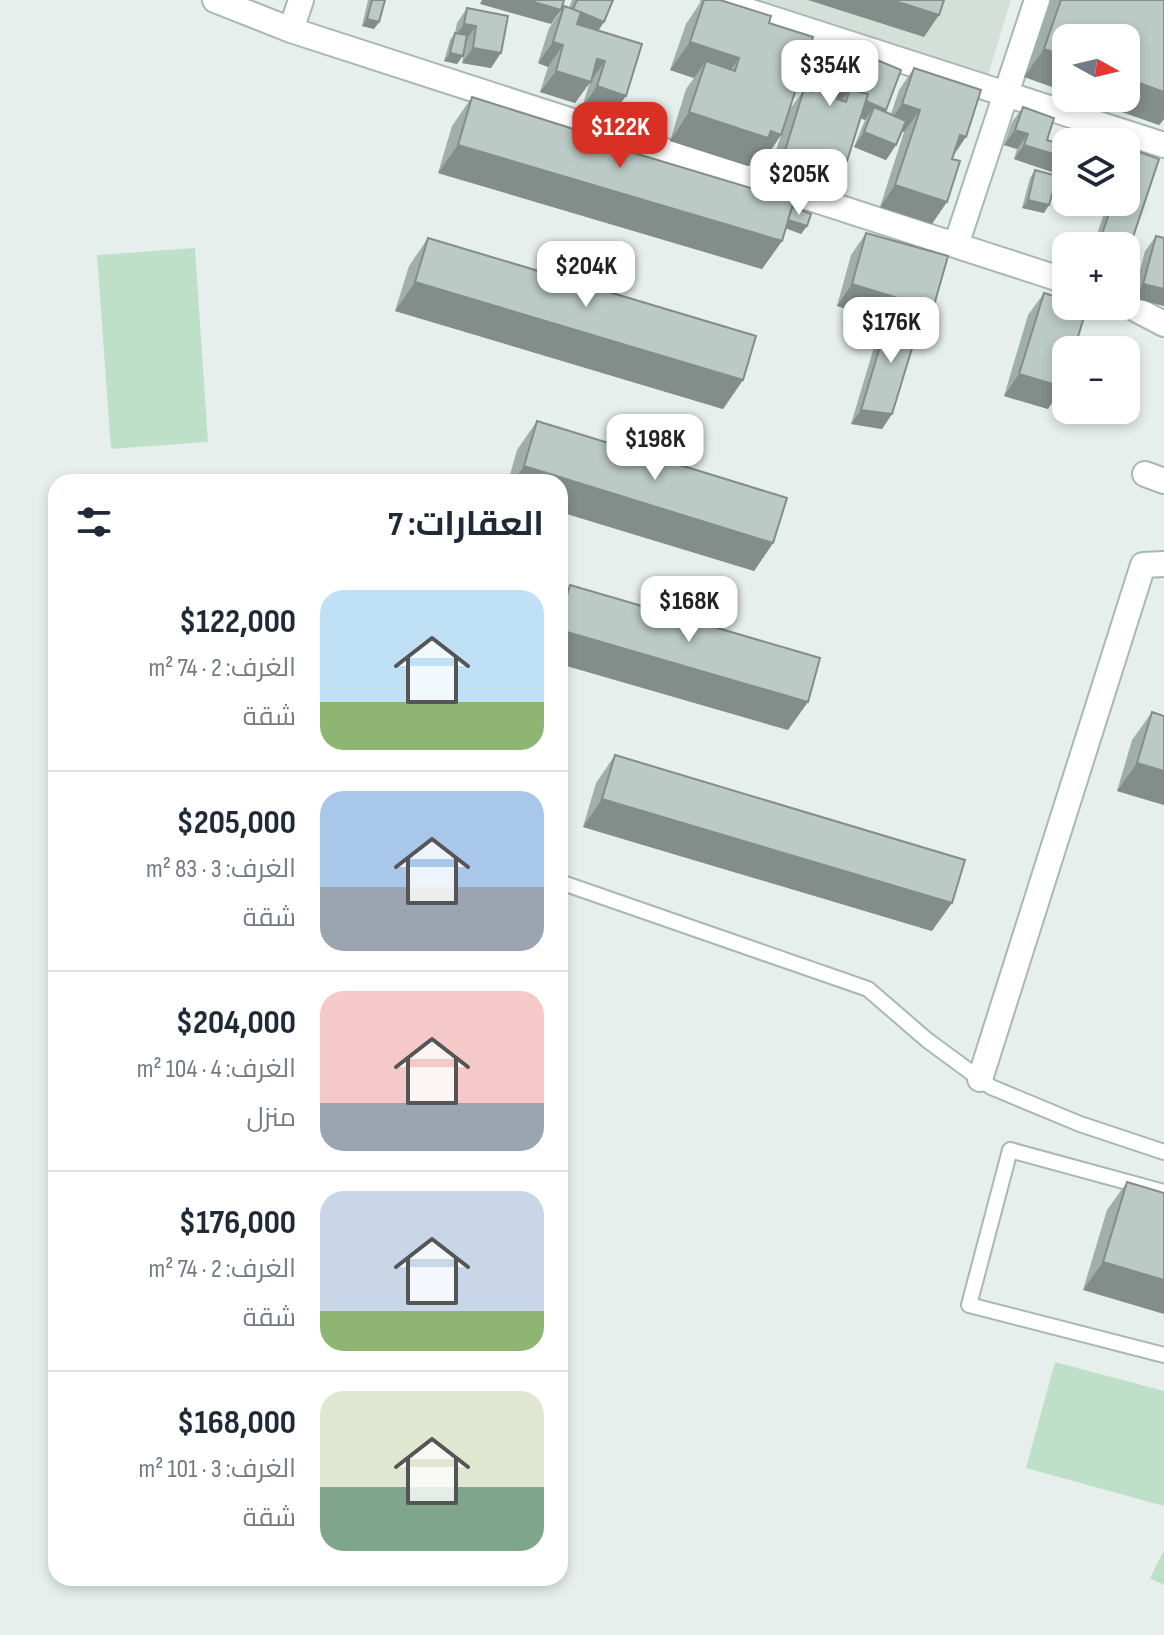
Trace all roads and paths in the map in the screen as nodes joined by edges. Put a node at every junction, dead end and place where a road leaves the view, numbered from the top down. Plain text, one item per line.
1 (215, 0) edge
2 (301, 0) edge
3 (714, 0) edge
4 (1037, 0) edge
5 (291, 30) junction
6 (1006, 94) junction
7 (1164, 145) edge
8 (956, 245) junction
9 (1052, 276) edge
10 (1140, 311) edge
11 (1164, 324) edge
12 (1164, 564) edge
13 (568, 885) edge
14 (980, 1079) junction
15 (1164, 1152) edge
16 (1164, 1192) edge
17 (1164, 1355) edge

1 - 5 street
2 - 5 street
3 - 6 street
4 - 6 street
5 - 8 street
6 - 7 street
6 - 8 street
8 - 9 street
10 - 11 street
12 - 14 street
13 - 14 lane
14 - 15 lane
16 - 17 lane

